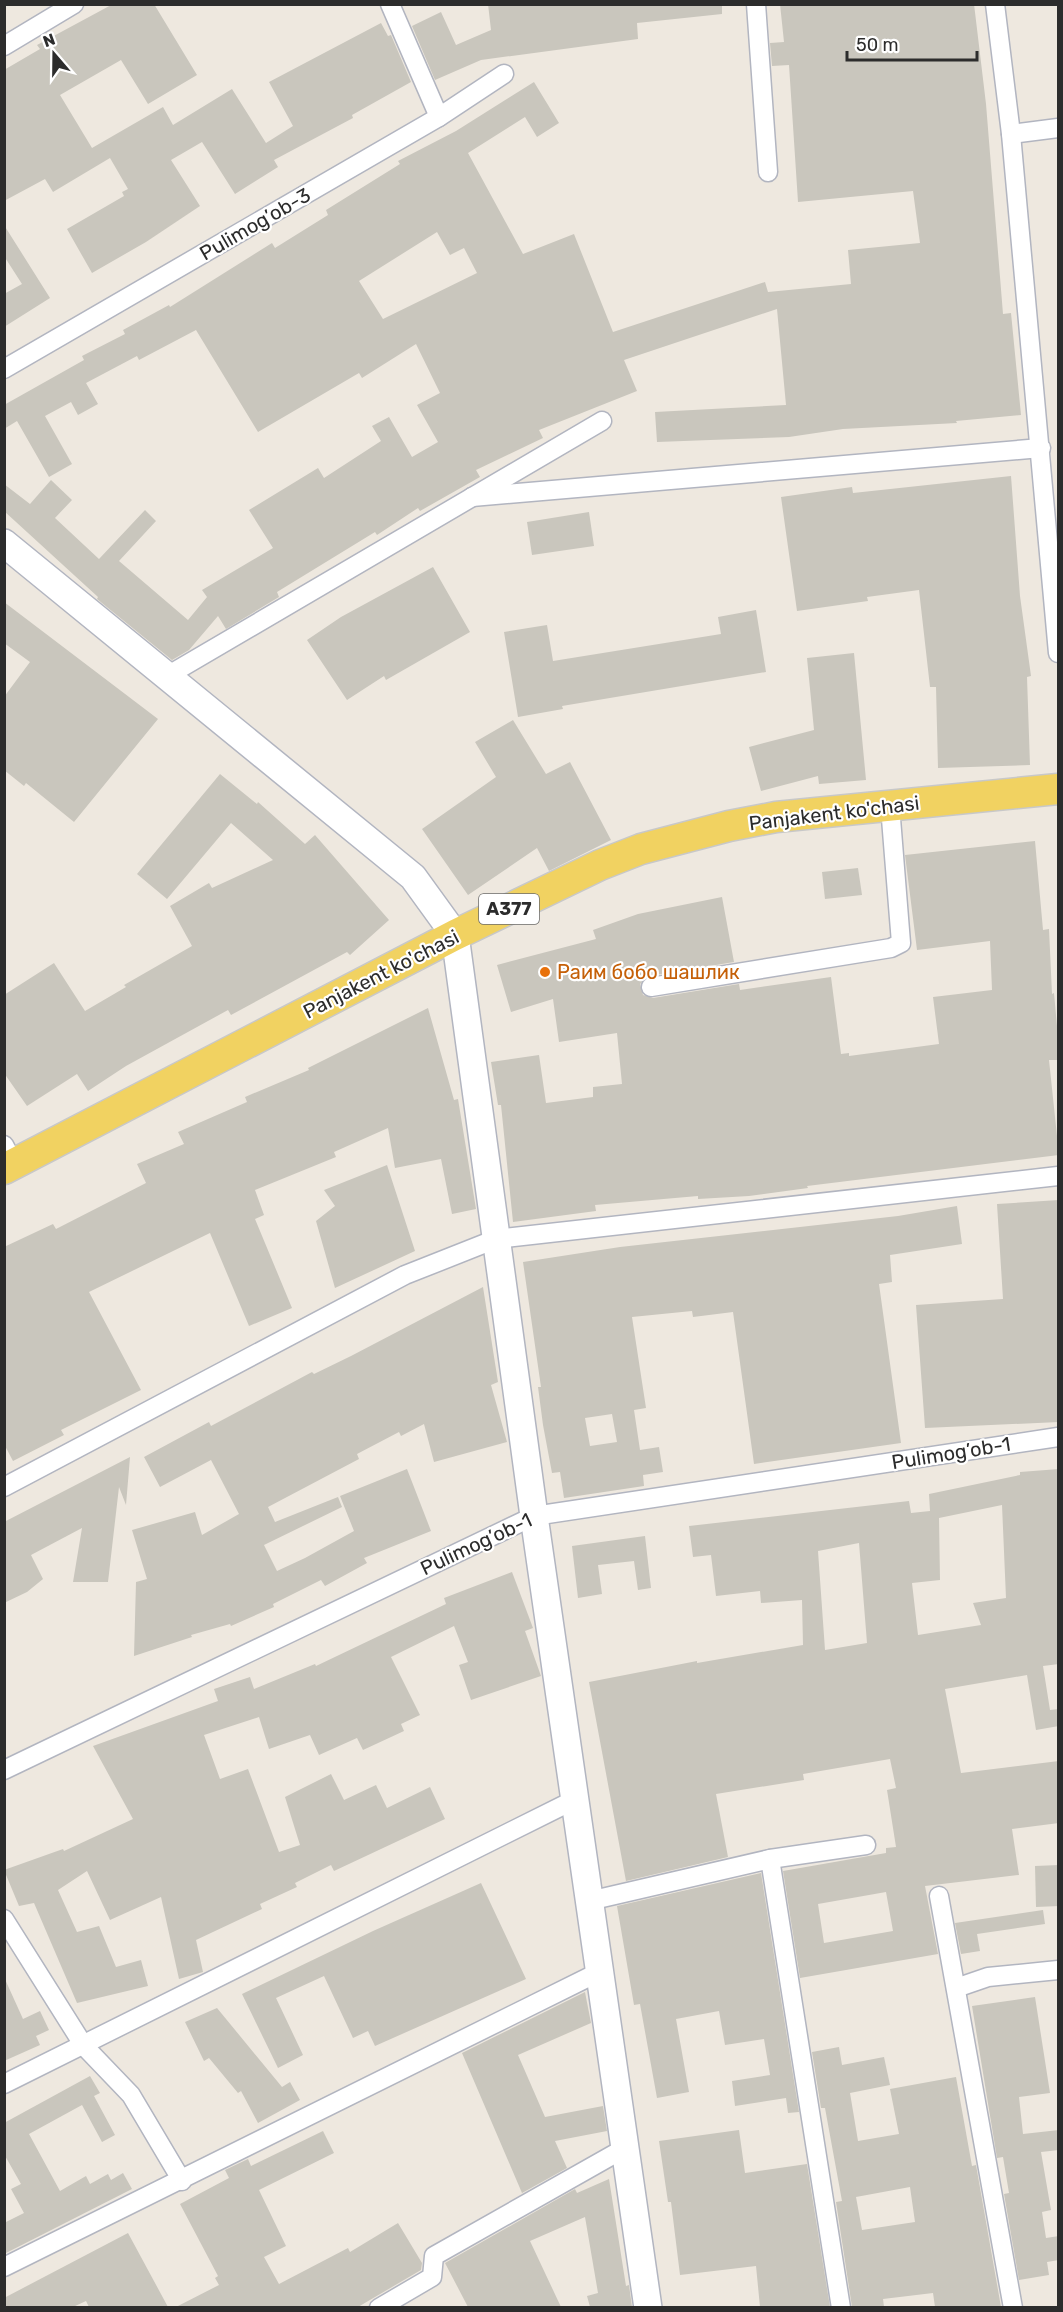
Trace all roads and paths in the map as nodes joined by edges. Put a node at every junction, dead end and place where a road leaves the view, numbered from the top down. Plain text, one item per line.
1 (74, 4) edge
2 (390, 4) edge
3 (756, 4) edge
4 (994, 4) edge
5 (4, 46) edge
6 (504, 74) dead end
7 (439, 117) junction
8 (1059, 128) edge
9 (1011, 134) junction
10 (768, 172) dead end
11 (4, 369) edge
12 (602, 421) dead end
13 (1041, 448) junction
14 (472, 497) junction
15 (4, 543) edge
16 (1059, 653) edge
17 (167, 676) junction
18 (1059, 789) edge
19 (890, 806) junction
20 (455, 935) junction
21 (651, 987) dead end
22 (8, 1160) edge
23 (1059, 1176) edge
24 (496, 1239) junction
25 (1059, 1437) edge
26 (4, 1487) edge
27 (534, 1516) junction
28 (4, 1770) edge
29 (574, 1800) junction
30 (866, 1845) dead end
31 (770, 1859) junction
32 (939, 1896) dead end
33 (589, 1901) junction
34 (4, 1919) edge
35 (1059, 1970) edge
36 (601, 1971) junction
37 (956, 1988) junction
38 (84, 2046) junction
39 (4, 2084) edge
40 (625, 2148) junction
41 (182, 2181) junction
42 (4, 2267) edge
43 (379, 2307) edge
44 (648, 2307) edge
45 (841, 2307) edge
46 (1013, 2307) edge

1 - 5 street
2 - 7 street
3 - 10 street
4 - 9 street
6 - 7 street, Pulimog’ob-3
7 - 11 street, Pulimog’ob-3
8 - 9 street
9 - 13 street
12 - 14 street
13 - 14 street
13 - 16 street
14 - 17 street
15 - 17 street
17 - 20 street
18 - 19 main road, Panjakent ko'chasi / A377
19 - 20 main road, Panjakent ko'chasi / A377
19 - 21 street
20 - 22 main road, Panjakent ko'chasi / A377
20 - 24 street
23 - 24 street
24 - 26 street
24 - 27 street
25 - 27 street, Pulimog’ob-1
27 - 28 street, Pulimog’ob-1
27 - 29 street
29 - 33 street
29 - 38 street
30 - 31 street
31 - 33 street
31 - 45 street
32 - 37 street
33 - 36 street
34 - 38 street
35 - 37 street
36 - 40 street
36 - 41 street
37 - 46 street
38 - 39 street
38 - 41 street
40 - 43 street
40 - 44 street
41 - 42 street

